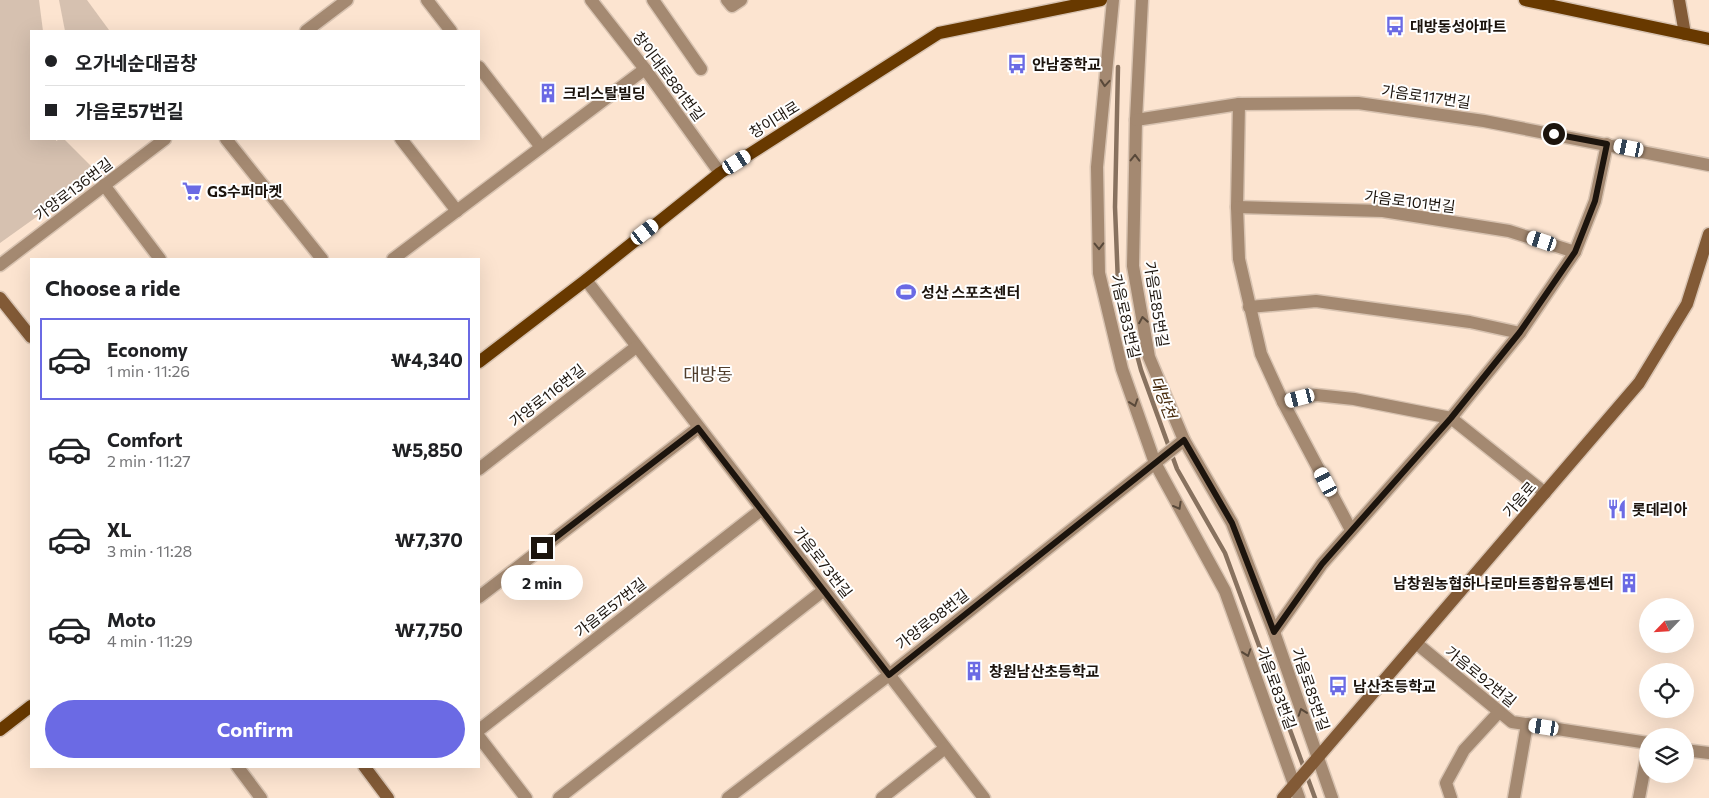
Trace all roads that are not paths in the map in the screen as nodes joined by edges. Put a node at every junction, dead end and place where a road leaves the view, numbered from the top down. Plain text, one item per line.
1 (347, 0) edge
2 (427, 0) edge
3 (591, 0) edge
4 (653, 0) edge
5 (727, 0) edge
6 (741, 0) edge
7 (1101, 0) edge
8 (1113, 0) edge
9 (1142, 0) edge
10 (1525, 0) edge
11 (1679, 0) edge
12 (311, 30) edge
13 (450, 30) edge
14 (1685, 34) junction
15 (1709, 39) edge
16 (480, 68) edge
17 (701, 69) dead end
18 (645, 70) junction
19 (1239, 104) junction
20 (1136, 120) junction
21 (164, 140) edge
22 (227, 140) edge
23 (401, 140) edge
24 (1607, 144) junction
25 (541, 147) junction
26 (1709, 164) edge
27 (720, 173) junction
28 (104, 185) junction
29 (1237, 207) junction
30 (457, 211) junction
31 (1709, 237) edge
32 (1575, 252) junction
33 (159, 258) edge
34 (321, 258) edge
35 (394, 258) edge
36 (0, 265) edge
37 (586, 280) junction
38 (0, 298) edge
39 (1249, 307) junction
40 (1520, 332) junction
41 (30, 336) edge
42 (636, 347) junction
43 (480, 361) edge
44 (1283, 402) junction
45 (1451, 418) junction
46 (698, 428) junction
47 (1184, 440) junction
48 (1155, 463) junction
49 (480, 468) edge
50 (1545, 493) junction
51 (761, 510) junction
52 (1352, 530) junction
53 (824, 590) junction
54 (480, 595) edge
55 (1274, 632) junction
56 (1416, 644) junction
57 (889, 675) junction
58 (30, 707) edge
59 (1500, 712) junction
60 (1526, 724) junction
61 (480, 729) edge
62 (0, 730) edge
63 (480, 738) edge
64 (1639, 743) edge
65 (945, 748) junction
66 (1694, 751) edge
67 (1709, 753) edge
68 (1316, 760) junction
69 (238, 768) edge
70 (366, 768) edge
71 (1296, 783) junction
72 (1642, 783) edge
73 (261, 798) edge
74 (388, 798) edge
75 (526, 798) edge
76 (559, 798) edge
77 (728, 798) edge
78 (882, 798) edge
79 (984, 798) edge
80 (1283, 798) edge
81 (1299, 798) edge
82 (1332, 798) edge
83 (1451, 798) edge
84 (1514, 798) edge
85 (1639, 798) edge

1 - 12 street
2 - 13 street
3 - 18 street, 창이대로881번길
4 - 17 street
5 - 6 street
7 - 27 main road, 창이대로
8 -> 48 street, 가음로83번길
9 - 20 street, 가음로85번길
10 - 14 main road
11 - 14 street
14 - 15 main road
16 - 25 street
18 - 25 street
18 - 27 street, 창이대로881번길
19 - 20 street, 가음로117번길
19 - 24 street, 가음로117번길
19 - 29 street
47 -> 20 street, 가음로85번길
21 - 28 street, 가양로136번길
22 - 34 street
23 - 30 street
24 - 26 street, 가음로117번길
24 - 32 street
25 - 30 street
27 - 37 main road, 창이대로
28 - 33 street
28 - 36 street, 가양로136번길
29 - 32 street, 가음로101번길
29 - 39 street
30 - 35 street
31 - 50 street, 가음로
32 - 40 street
37 - 42 street, 가음로73번길
37 - 43 main road, 창이대로
38 - 41 street
39 - 40 street
39 - 44 street
40 - 45 street
42 - 46 street, 가음로73번길
42 - 49 street, 가양로116번길
44 - 45 street
44 - 52 street
45 - 50 street
45 - 52 street
46 - 51 street, 가음로73번길
46 - 54 street
47 - 48 street, 가양로98번길
47 - 55 street, 가음로85번길
48 - 57 street, 가양로98번길
48 -> 71 street, 가음로83번길
50 - 56 street, 가음로
51 - 53 street, 가음로73번길
51 - 61 street, 가음로57번길
52 - 55 street
53 - 57 street, 가음로73번길
53 - 76 street
68 -> 55 street, 가음로85번길
56 - 59 street, 가음로92번길
56 - 68 street, 가음로
57 - 65 street, 가음로73번길
57 - 77 street, 가양로98번길
58 - 62 main road
59 - 60 street, 가음로92번길
59 - 83 street
60 - 64 street, 가음로92번길
60 - 84 street
63 - 75 street
65 - 78 street
65 - 79 street, 가음로73번길
66 - 67 street
68 - 71 street, 가음로
68 - 82 street, 가음로85번길
69 - 73 street
70 - 74 street
71 - 80 street
71 - 81 street, 가음로83번길
72 - 85 street

